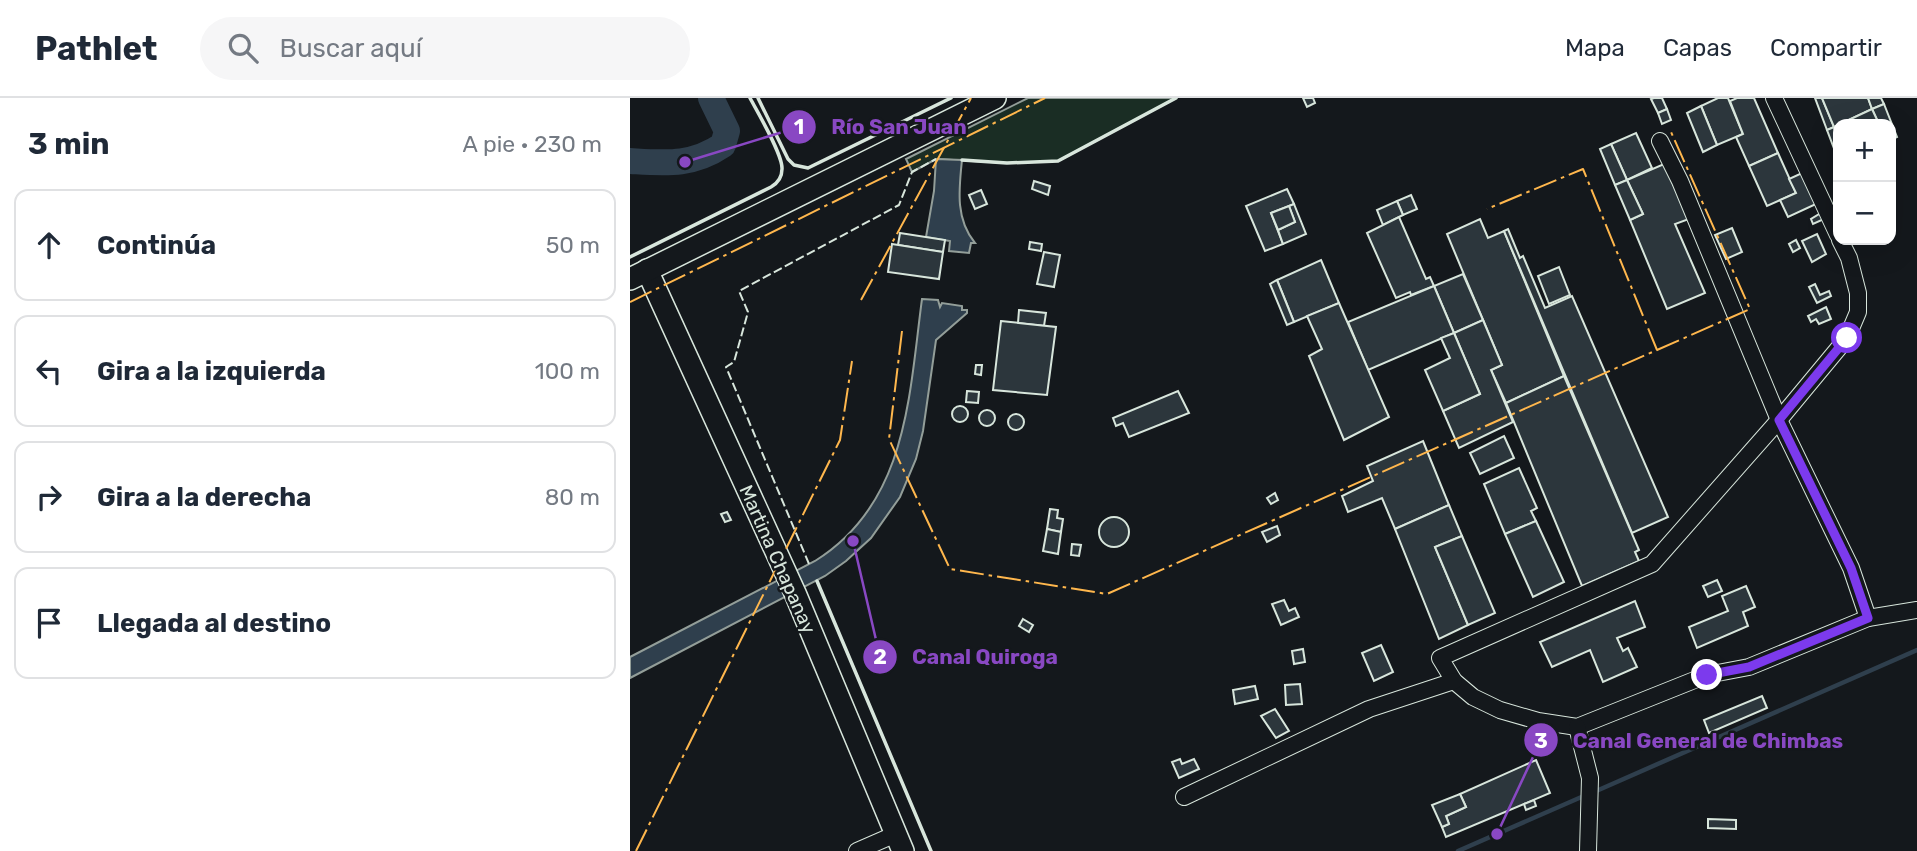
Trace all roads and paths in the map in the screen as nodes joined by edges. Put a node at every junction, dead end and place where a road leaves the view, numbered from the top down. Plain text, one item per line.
1 (995, 98) edge
2 (1774, 98) edge
3 (1660, 141) dead end
4 (1833, 224) edge
5 (1843, 245) edge
6 (638, 274) edge
7 (1779, 420) junction
8 (1917, 610) edge
9 (1868, 618) junction
10 (1454, 681) junction
11 (1577, 727) junction
12 (1184, 797) dead end
13 (900, 842) edge
14 (857, 851) edge
15 (1588, 851) edge

1 - 6 main road
2 - 4 street
3 - 7 street
5 - 7 street
6 - 13 main road, Martina Chapanay
7 - 9 street
7 - 10 street
8 - 9 street
9 - 11 street
10 - 11 street
10 - 12 street
11 - 15 street
13 - 14 street

